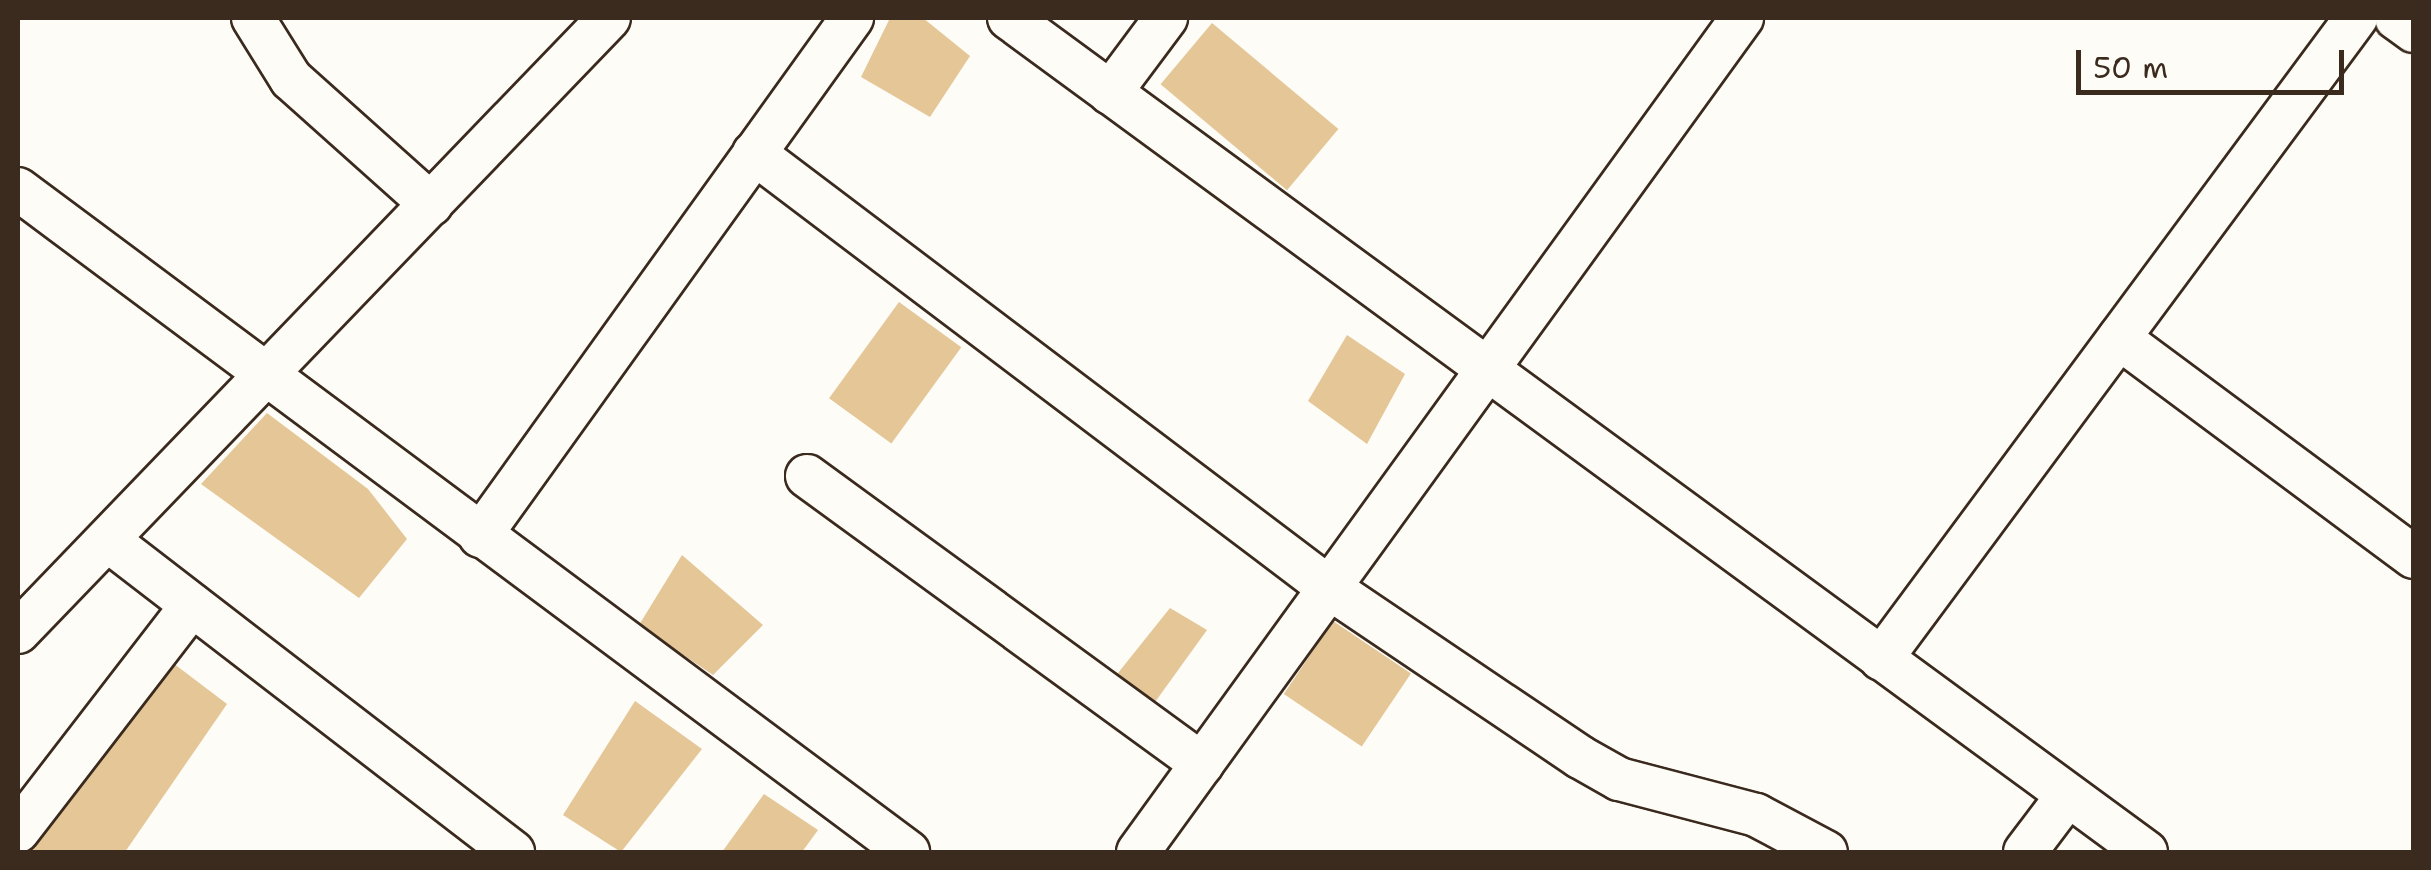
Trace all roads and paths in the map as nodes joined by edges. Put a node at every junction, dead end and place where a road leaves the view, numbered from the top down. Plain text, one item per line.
1 (253, 18) edge
2 (609, 18) edge
3 (852, 18) edge
4 (1009, 18) edge
5 (1166, 18) edge
6 (1742, 18) edge
7 (2356, 18) edge
8 (2396, 18) edge
9 (2414, 31) edge
10 (1110, 93) junction
11 (754, 154) junction
12 (18, 189) edge
13 (431, 204) junction
14 (2119, 338) junction
15 (1486, 369) junction
16 (266, 378) junction
17 (807, 476) dead end
18 (480, 536) junction
19 (109, 541) junction
20 (2414, 557) edge
21 (1328, 587) junction
22 (192, 605) junction
23 (18, 632) edge
24 (1881, 659) junction
25 (1202, 764) junction
26 (2068, 795) junction
27 (18, 832) edge
28 (890, 847) edge
29 (514, 852) edge
30 (1138, 852) edge
31 (1826, 852) edge
32 (2025, 852) edge
33 (2146, 852) edge

1 - 13 street
2 - 13 street
3 - 11 street
4 - 10 street
5 - 10 street
6 - 15 street
7 - 14 street
8 - 9 street
10 - 15 street
11 - 18 street
11 - 21 street
12 - 16 street
13 - 16 street
14 - 20 street
14 - 24 street
15 - 21 street
15 - 24 street
16 - 18 street
16 - 19 street
17 - 25 street
18 - 28 street
19 - 22 street
19 - 23 street
21 - 25 street
21 - 31 street
22 - 27 street
22 - 29 street
24 - 26 street
25 - 30 street
26 - 32 street
26 - 33 street

